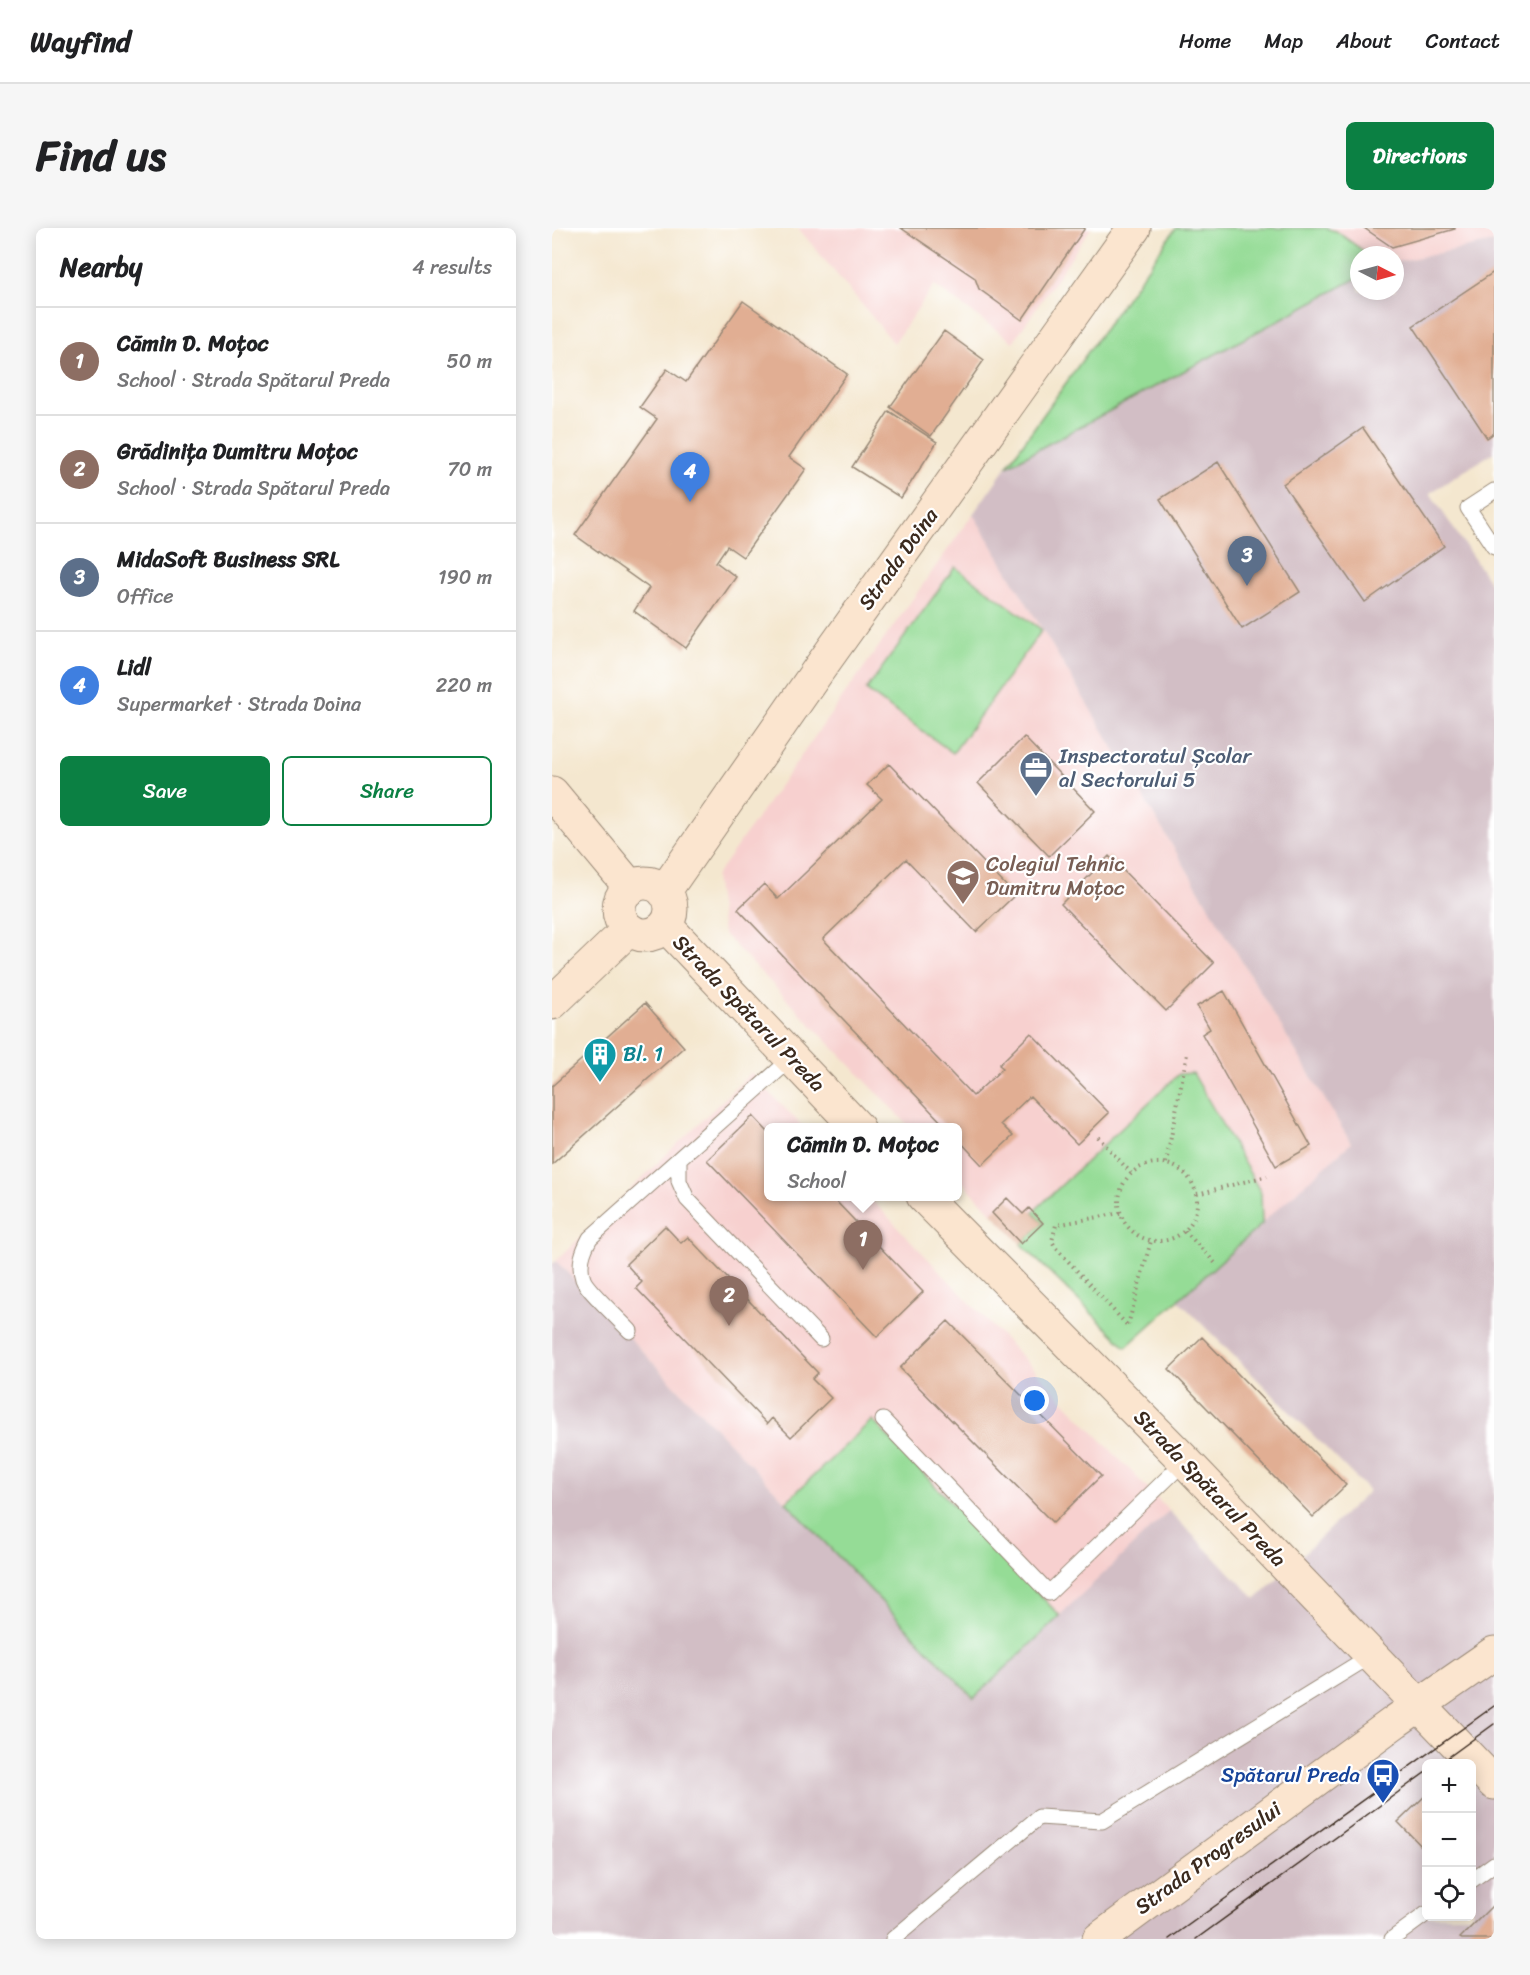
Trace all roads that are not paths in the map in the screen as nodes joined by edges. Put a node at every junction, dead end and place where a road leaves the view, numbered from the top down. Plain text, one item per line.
1 (1134, 228) edge
2 (1494, 490) edge
3 (1494, 546) edge
4 (552, 793) edge
5 (631, 888) junction
6 (664, 892) junction
7 (666, 926) junction
8 (628, 930) junction
9 (552, 1003) edge
10 (792, 1058) junction
11 (853, 1123) edge
12 (679, 1160) junction
13 (927, 1201) edge
14 (630, 1331) dead end
15 (820, 1339) dead end
16 (883, 1420) dead end
17 (1185, 1461) junction
18 (1494, 1653) edge
19 (1372, 1655) junction
20 (1420, 1704) junction
21 (1494, 1783) edge
22 (1494, 1864) edge
23 (1476, 1877) edge
24 (1422, 1917) edge
25 (893, 1939) edge
26 (1099, 1939) edge
27 (1392, 1939) edge

1 - 6 street, Strada Doina
2 - 3 lane
4 - 5 street
5 - 6 street
5 - 8 street
6 - 7 street
7 - 8 street
7 - 10 street, Strada Spătarul Preda
8 - 9 street
10 - 11 street, Strada Spătarul Preda
10 - 12 lane
12 - 14 lane
12 - 15 lane
13 - 17 street, Strada Spătarul Preda
16 - 17 lane
17 - 19 street, Strada Spătarul Preda
18 - 20 street, Strada Progresului
19 - 20 street, Strada Spătarul Preda
19 - 25 lane
20 - 21 street, Strada Spătarul Preda
20 - 26 street, Strada Progresului
22 - 23 lane
24 - 27 lane

